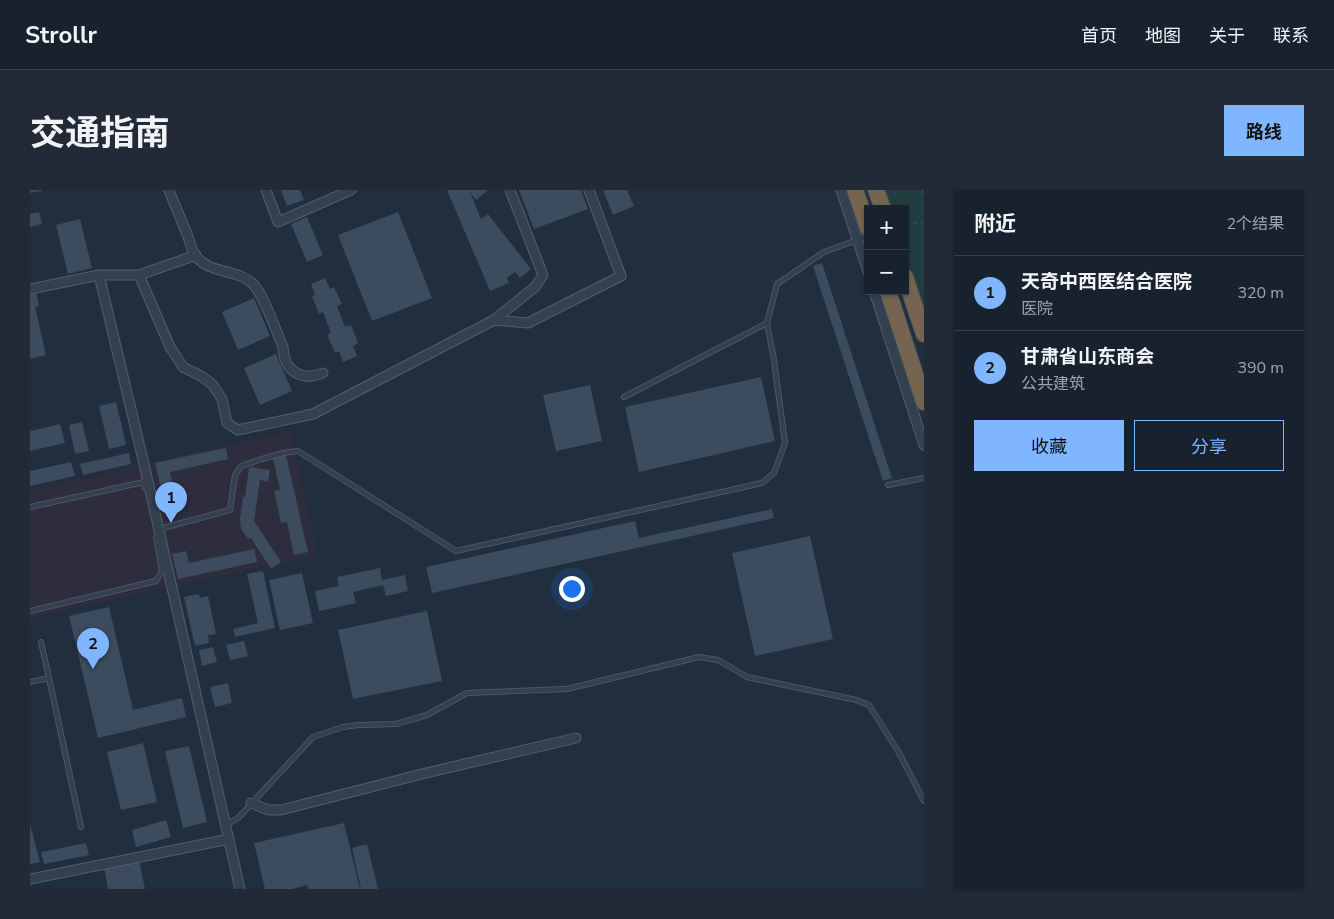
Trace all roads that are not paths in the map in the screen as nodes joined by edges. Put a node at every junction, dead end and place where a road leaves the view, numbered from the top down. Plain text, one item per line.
1 (169, 190) edge
2 (266, 190) edge
3 (351, 190) edge
4 (510, 190) edge
5 (589, 190) edge
6 (841, 190) edge
7 (855, 190) edge
8 (876, 190) edge
9 (882, 205) edge
10 (862, 234) edge
11 (865, 250) edge
12 (196, 255) junction
13 (98, 275) junction
14 (138, 276) junction
15 (909, 289) edge
16 (30, 290) edge
17 (875, 295) edge
18 (889, 295) edge
19 (494, 320) junction
20 (767, 323) junction
21 (924, 334) edge
22 (323, 373) dead end
23 (624, 397) dead end
24 (924, 402) edge
25 (924, 445) edge
26 (924, 478) edge
27 (888, 486) dead end
28 (30, 507) edge
29 (157, 530) junction
30 (30, 611) edge
31 (40, 642) dead end
32 (50, 678) junction
33 (30, 682) edge
34 (576, 738) dead end
35 (924, 802) edge
36 (251, 803) junction
37 (226, 825) junction
38 (81, 827) dead end
39 (228, 839) junction
40 (30, 879) edge
41 (240, 889) edge

1 - 12 street
2 - 3 street
4 - 19 street
5 - 19 street
6 - 10 street
7 - 10 highway
8 - 9 highway
10 - 11 street
10 - 20 lane
12 - 14 street
12 - 22 street
13 - 14 street
13 - 16 street
13 - 29 street
14 - 19 street
15 - 21 highway
17 - 25 street
18 - 24 highway
20 - 23 lane
20 - 29 lane
26 - 27 lane
28 - 29 lane
29 - 30 lane
29 - 37 street
31 - 32 lane
32 - 33 lane
32 - 38 lane
34 - 36 street
35 - 36 lane
36 - 37 lane
37 - 39 street
39 - 40 street
39 - 41 street

